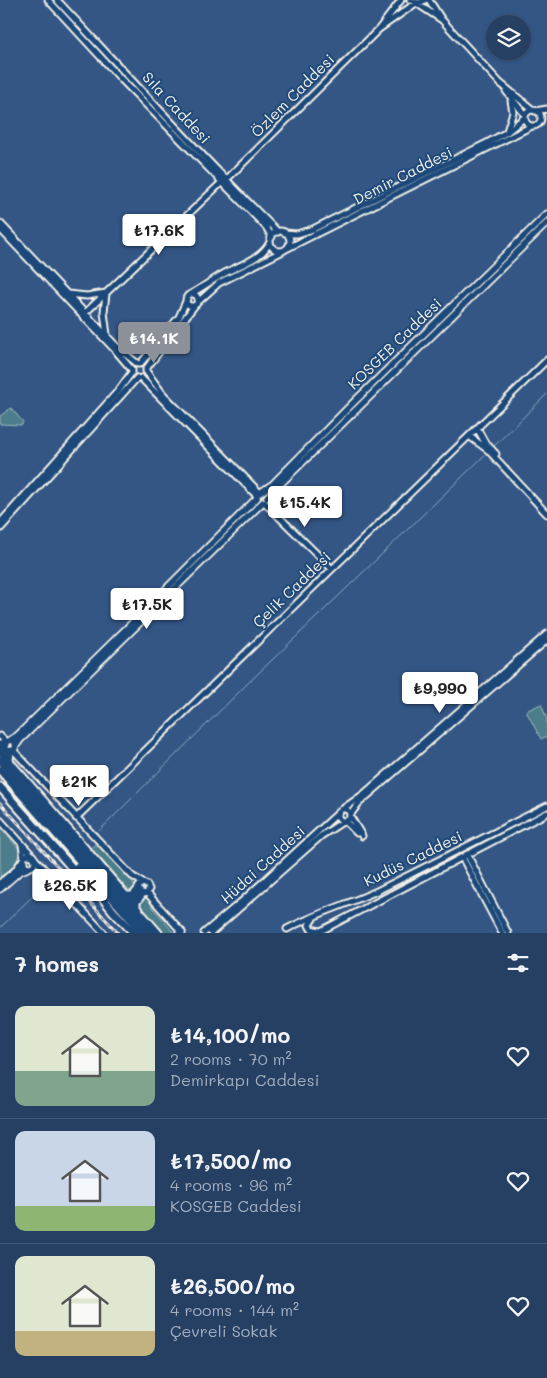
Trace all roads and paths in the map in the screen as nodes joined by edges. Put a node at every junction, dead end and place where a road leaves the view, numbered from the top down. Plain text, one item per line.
1 (48, 0) edge
2 (57, 0) edge
3 (401, 0) edge
4 (427, 0) edge
5 (413, 2) edge
6 (442, 20) junction
7 (379, 29) junction
8 (500, 83) junction
9 (509, 96) junction
10 (547, 109) edge
11 (534, 111) junction
12 (525, 116) junction
13 (547, 120) edge
14 (539, 124) junction
15 (532, 126) junction
16 (507, 132) junction
17 (224, 181) junction
18 (547, 214) edge
19 (0, 223) edge
20 (547, 223) edge
21 (0, 229) edge
22 (278, 232) junction
23 (285, 233) junction
24 (271, 240) junction
25 (284, 250) junction
26 (67, 293) junction
27 (106, 293) junction
28 (191, 294) junction
29 (187, 299) junction
30 (196, 303) junction
31 (84, 314) junction
32 (107, 336) junction
33 (547, 360) edge
34 (139, 364) junction
35 (146, 370) junction
36 (132, 371) junction
37 (139, 378) junction
38 (477, 428) junction
39 (469, 436) junction
40 (485, 445) junction
41 (495, 456) junction
42 (259, 495) junction
43 (265, 500) junction
44 (547, 509) edge
45 (547, 514) edge
46 (0, 523) edge
47 (0, 529) edge
48 (332, 569) junction
49 (547, 634) edge
50 (547, 640) edge
51 (0, 736) edge
52 (5, 743) edge
53 (13, 749) junction
54 (0, 751) edge
55 (0, 760) edge
56 (9, 761) junction
57 (0, 770) edge
58 (0, 774) edge
59 (0, 787) edge
60 (547, 806) edge
61 (344, 808) junction
62 (338, 813) junction
63 (547, 813) edge
64 (350, 816) junction
65 (76, 818) junction
66 (0, 820) edge
67 (344, 821) junction
68 (64, 833) junction
69 (20, 842) junction
70 (464, 855) junction
71 (34, 857) junction
72 (23, 859) junction
73 (99, 866) junction
74 (30, 867) junction
75 (51, 875) junction
76 (132, 876) junction
77 (143, 883) junction
78 (0, 884) edge
79 (0, 889) edge
80 (141, 891) junction
81 (125, 896) junction
82 (103, 897) junction
83 (136, 908) junction
84 (314, 917) junction
85 (287, 929) dead end
86 (181, 932) edge
87 (318, 932) edge
88 (104, 933) edge
89 (134, 933) edge
90 (143, 933) edge
91 (150, 933) edge
92 (158, 933) edge
93 (204, 933) edge
94 (211, 933) edge
95 (502, 933) edge
96 (508, 933) edge

1 - 17 street
2 - 17 street, Sıla Caddesi
3 - 7 street, Özlem Caddesi
4 - 5 street, Özlem Caddesi
4 - 6 street
5 - 6 street
5 - 7 street, Özlem Caddesi
6 - 8 street
7 - 17 street, Özlem Caddesi
8 - 9 street
8 - 11 street
9 - 12 street
9 - 16 street
10 - 11 street
11 - 12 street
11 - 14 street
12 - 15 street
12 - 16 street, Demir Caddesi
13 - 14 street
14 - 15 street
15 - 25 street, Demir Caddesi
16 - 23 street, Demir Caddesi
17 - 22 street, Sıla Caddesi
17 - 24 street
17 - 27 street, Özlem Caddesi
18 - 42 main road, KOSGEB Caddesi
19 - 26 street
20 - 43 main road, KOSGEB Caddesi
21 - 31 street
22 - 23 street
22 - 24 street
23 - 25 street
24 - 25 street
24 - 28 street
25 - 30 street, Demir Caddesi
26 - 27 street
26 - 31 street
27 - 31 street, Özlem Caddesi
27 - 32 street
28 - 29 street
28 - 30 street
29 - 30 street
29 - 34 street
30 - 35 street, Demir Caddesi
31 - 32 street
31 - 36 street
32 - 34 street
33 - 38 street, Çelik Caddesi
34 - 35 street
34 - 36 street
35 - 37 street
35 - 42 street
36 - 37 street
36 - 46 street
37 - 42 street
37 - 47 street
38 - 39 street, Çelik Caddesi
38 - 40 street
39 - 40 street
39 - 48 street, Çelik Caddesi
40 - 41 street
41 - 44 street
41 - 45 street
42 - 43 main road
42 - 52 main road, KOSGEB Caddesi
43 - 48 street
43 - 53 main road, KOSGEB Caddesi
48 - 65 street, Çelik Caddesi
49 - 61 street
50 - 64 street
51 - 52 street
52 - 53 main road
52 - 53 main road
53 - 56 highway
53 - 65 street
54 - 56 highway
55 - 68 highway
56 - 73 highway
57 - 90 highway
58 - 82 highway
59 - 82 highway
60 - 84 street, Kudüs Caddesi
61 - 62 street
61 - 64 street
62 - 67 street
62 - 93 street, Hüdai Caddesi
63 - 70 street, Kudüs Caddesi
64 - 67 street
64 - 67 street
65 - 76 street
66 - 69 street
67 - 94 street, Hüdai Caddesi
68 - 73 highway
68 - 91 highway
69 - 71 street
69 - 72 street
70 - 87 street, Kudüs Caddesi
70 - 95 street
70 - 96 street
71 - 72 main road
71 - 74 main road
71 - 75 street
72 - 74 main road
72 - 78 highway
73 - 81 highway
74 - 75 street
74 - 79 main road
75 - 88 street
76 - 77 street
76 - 80 street
77 - 80 street
77 - 80 street
80 - 81 highway
80 - 83 highway
80 - 86 street
81 - 83 highway
82 - 89 highway
83 - 92 highway
84 - 85 street, Kudüs Caddesi
84 - 87 street

